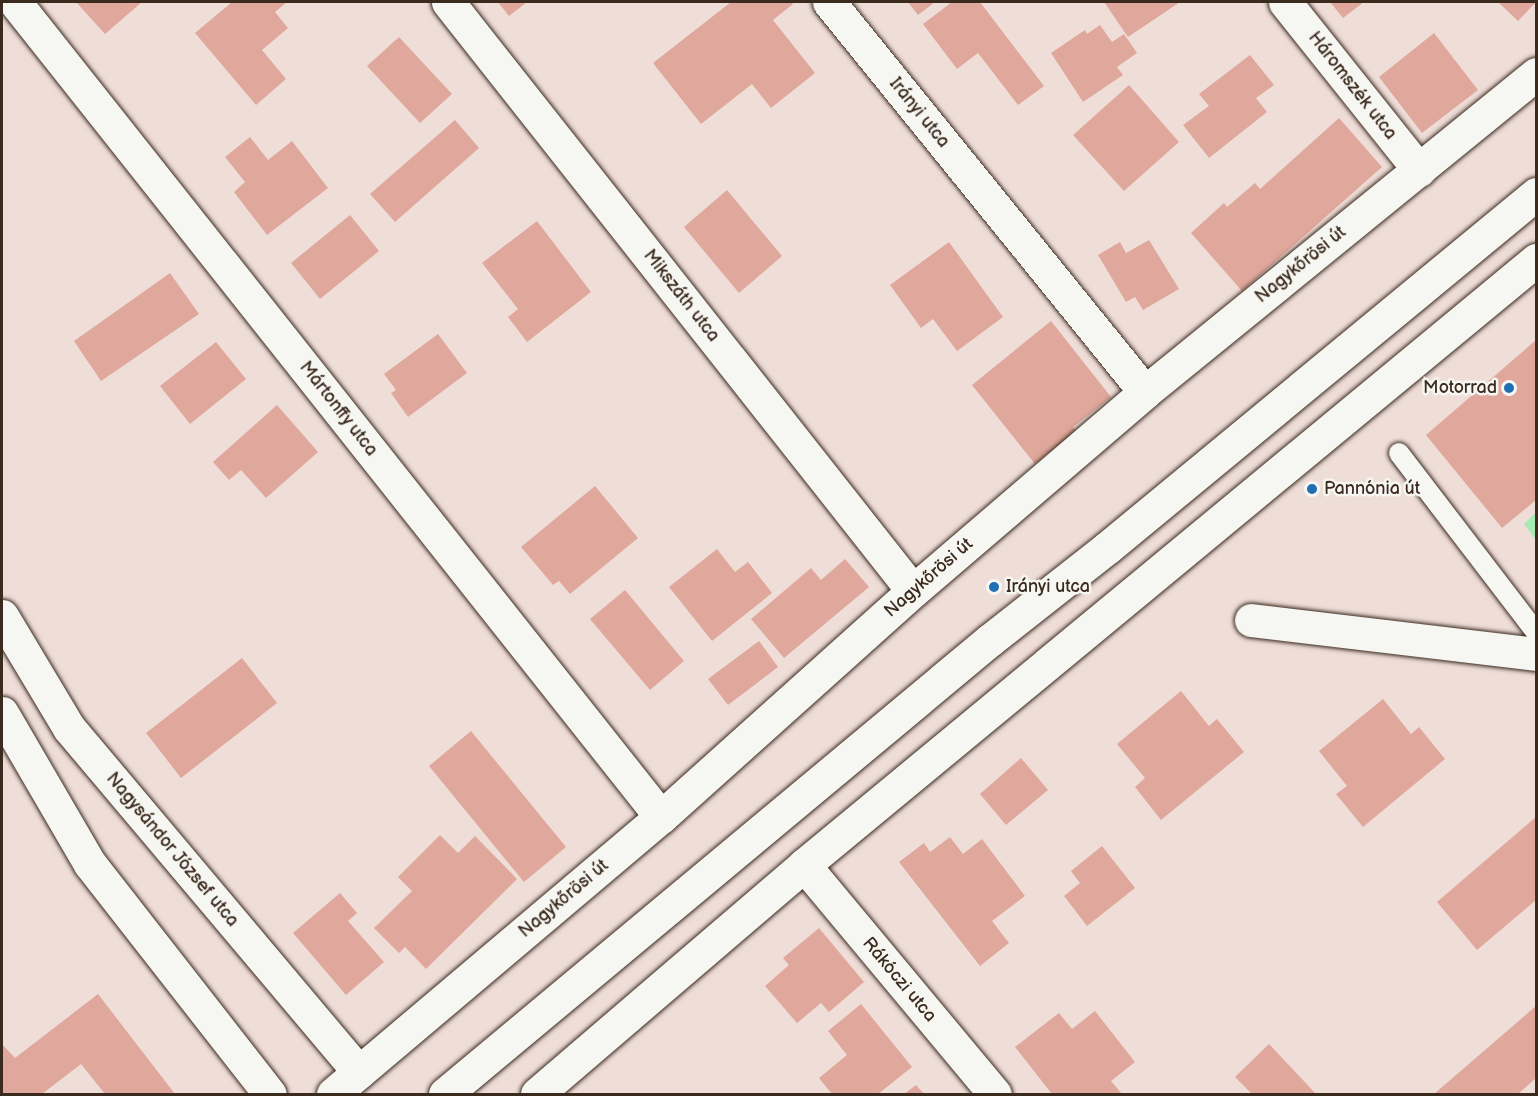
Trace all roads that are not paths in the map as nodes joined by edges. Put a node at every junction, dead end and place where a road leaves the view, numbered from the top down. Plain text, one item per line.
1 (15, 2) edge
2 (448, 2) edge
3 (829, 2) edge
4 (1285, 2) edge
5 (1536, 74) edge
6 (1419, 170) junction
7 (1536, 194) edge
8 (1536, 260) edge
9 (1145, 392) junction
10 (1399, 453) dead end
11 (913, 591) junction
12 (2, 616) edge
13 (1251, 620) dead end
14 (1536, 632) edge
15 (1536, 654) edge
16 (2, 713) edge
17 (662, 817) junction
18 (804, 865) junction
19 (359, 1072) junction
20 (269, 1093) edge
21 (333, 1095) edge
22 (445, 1095) edge
23 (537, 1095) edge
24 (994, 1095) edge

1 - 17 street, Mártonffy utca
2 - 11 street, Mikszáth utca
3 - 9 street, Irányi utca
4 - 6 street, Háromszék utca
5 - 6 street, Nagykőrösi út
6 - 9 street, Nagykőrösi út
7 - 22 street
8 - 18 street
9 - 11 street, Nagykőrösi út
10 - 14 lane
11 - 17 street, Nagykőrösi út
12 - 19 street, Nagysándor József utca
13 - 15 street
16 - 20 street
17 - 19 street, Nagykőrösi út
18 - 23 street
18 - 24 street, Rákóczi utca
19 - 21 street, Nagykőrösi út

